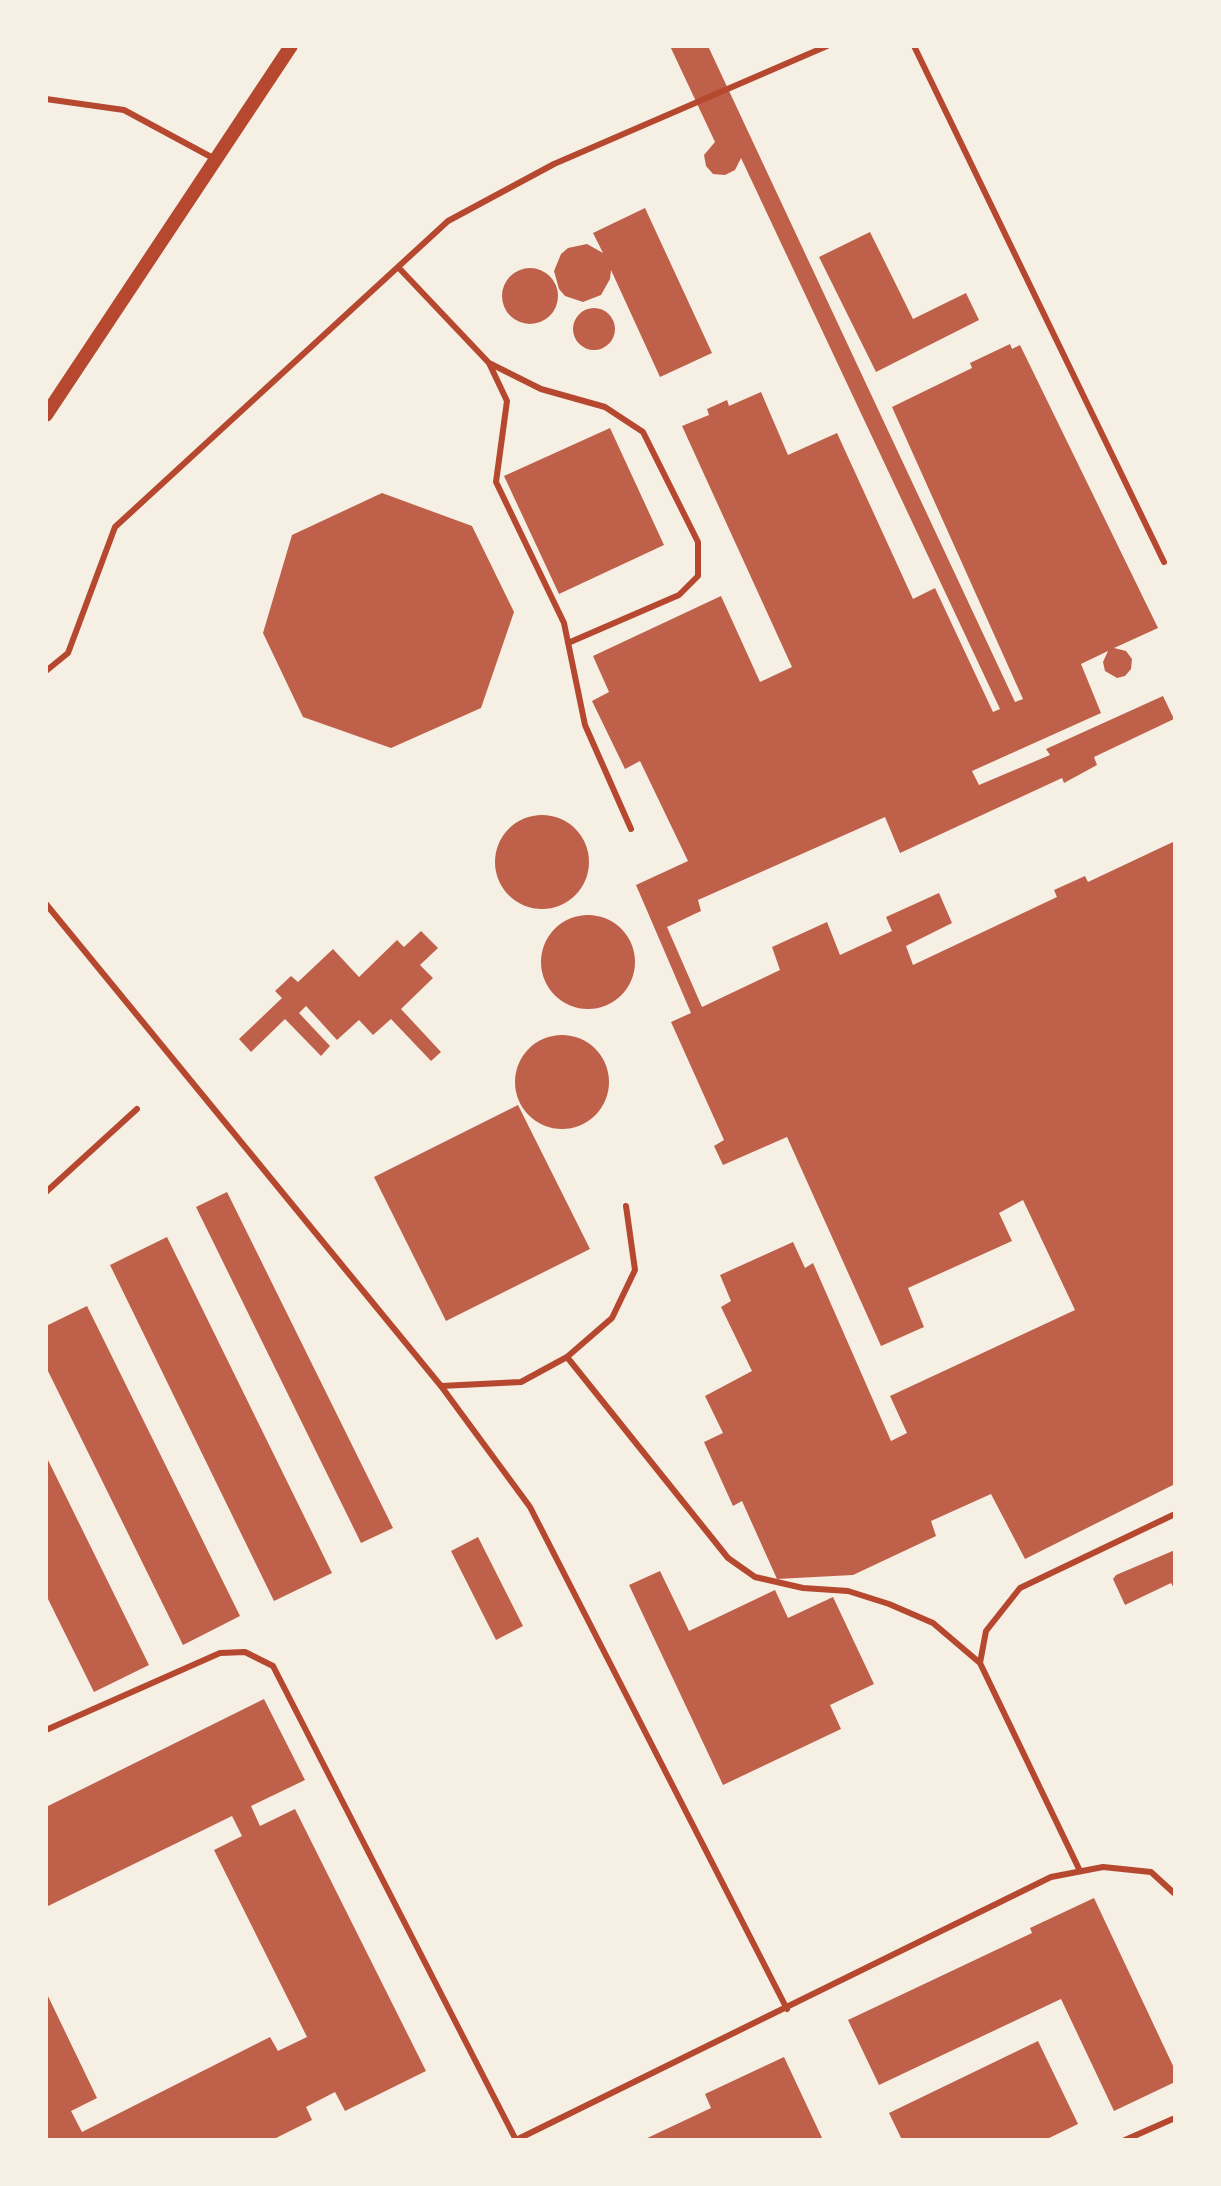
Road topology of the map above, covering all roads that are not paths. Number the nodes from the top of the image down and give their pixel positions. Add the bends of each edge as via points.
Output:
1 (291, 46) edge
2 (827, 46) edge
3 (914, 46) edge
4 (46, 99) edge
5 (217, 160) junction
6 (398, 267) junction
7 (489, 363) junction
8 (46, 415) edge
9 (1164, 562) dead end
10 (568, 643) junction
11 (46, 671) edge
12 (631, 829) dead end
13 (46, 904) edge
14 (137, 1109) dead end
15 (46, 1192) edge
16 (626, 1206) dead end
17 (567, 1357) junction
18 (441, 1386) junction
19 (1175, 1514) edge
20 (980, 1663) junction
21 (46, 1730) edge
22 (1080, 1871) junction
23 (1175, 1894) edge
24 (787, 2009) junction
25 (1175, 2118) edge
26 (516, 2140) edge
27 (1125, 2140) edge

1 - 5 street
2 - 6 lane via 554,164 448,221
3 - 9 lane
4 - 5 lane via 124,110
5 - 8 street
6 - 7 lane
6 - 11 lane via 115,527 68,653
7 - 10 lane via 507,401 496,482 564,623
7 - 10 lane via 541,389 605,407 643,432 698,542 698,576 679,595
10 - 12 lane via 585,725
13 - 18 lane
14 - 15 lane
16 - 17 lane via 635,1270 612,1318
17 - 18 lane via 521,1382
17 - 20 lane via 728,1558 755,1577 848,1591 889,1604 933,1623
18 - 24 lane via 530,1507
19 - 20 lane via 1020,1588 986,1631
20 - 22 lane
21 - 26 lane via 220,1653 245,1652 273,1666
22 - 23 lane via 1103,1867 1151,1872
22 - 24 lane via 1051,1877
24 - 26 lane
25 - 27 lane

